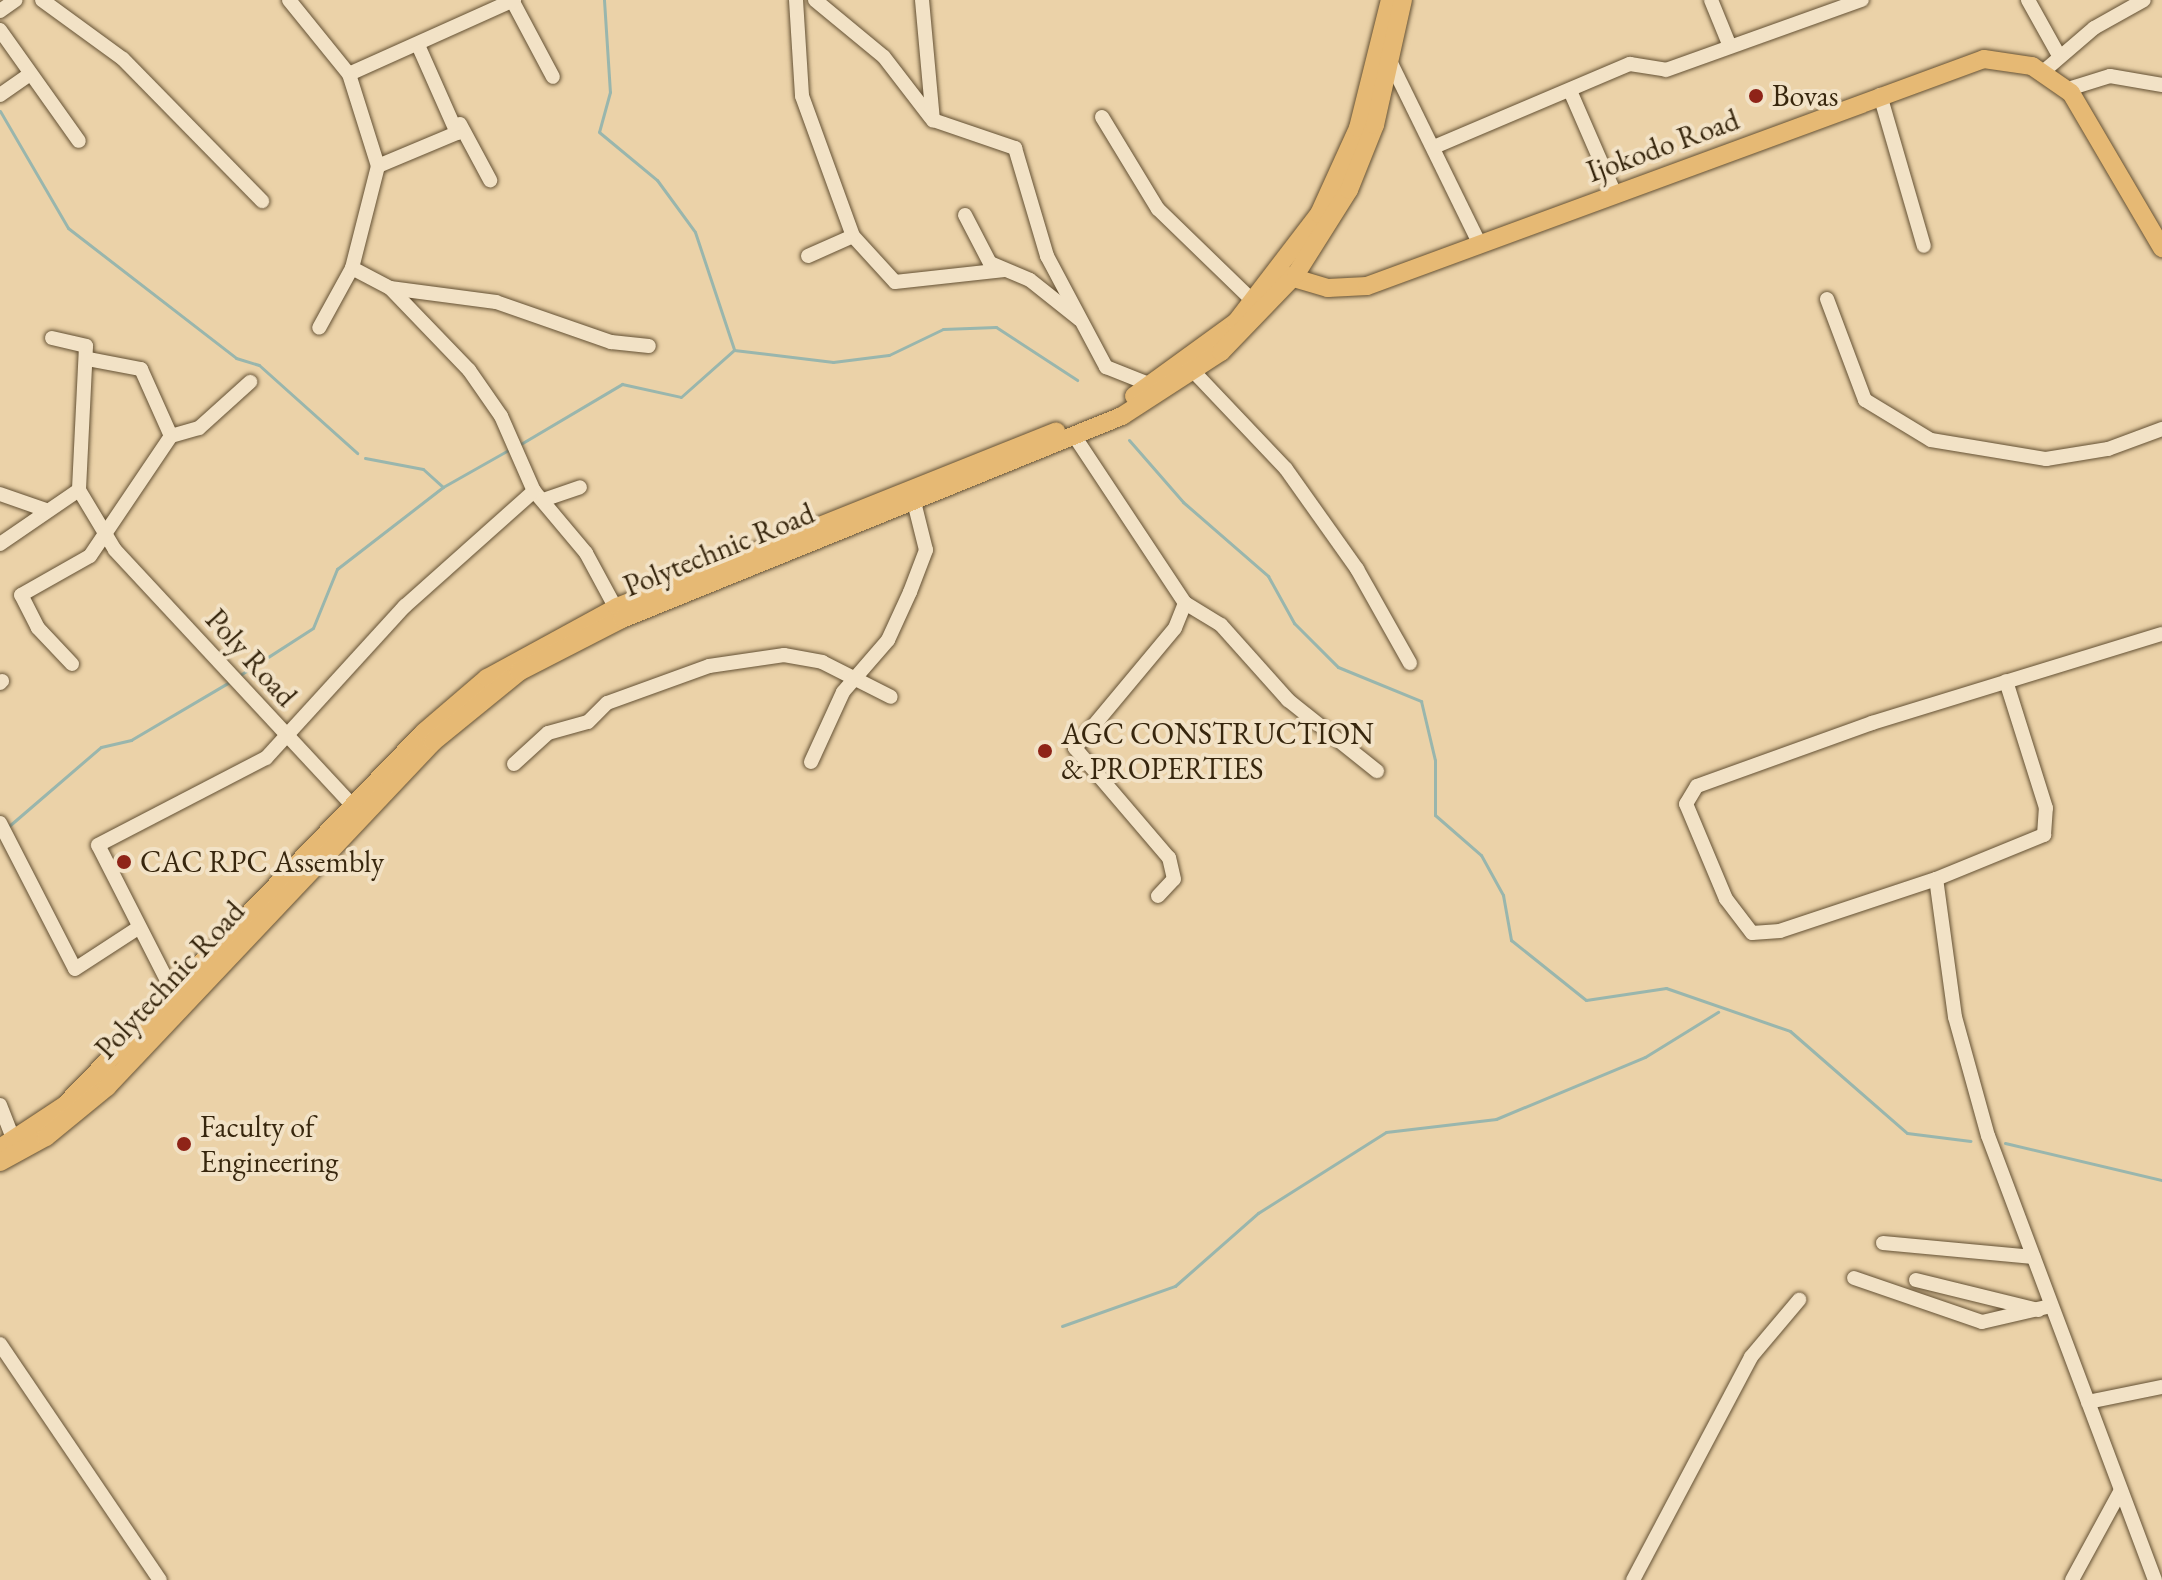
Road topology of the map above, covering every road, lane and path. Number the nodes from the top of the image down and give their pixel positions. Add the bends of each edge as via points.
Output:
1 (16, 0) edge
2 (42, 0) edge
3 (289, 0) edge
4 (513, 0) edge
5 (796, 0) edge
6 (815, 0) edge
7 (922, 0) edge
8 (1390, 0) edge
9 (1403, 0) edge
10 (1711, 0) edge
11 (1862, 0) edge
12 (2028, 0) edge
13 (2144, 0) edge
14 (0, 11) edge
15 (0, 30) edge
16 (1729, 44) junction
17 (418, 45) junction
18 (2058, 54) junction
19 (1390, 61) junction
20 (2044, 71) junction
21 (349, 74) junction
22 (29, 75) junction
23 (553, 77) dead end
24 (2162, 85) edge
25 (2065, 90) junction
26 (1571, 93) junction
27 (0, 95) edge
28 (1880, 95) junction
29 (1102, 117) dead end
30 (933, 120) junction
31 (460, 124) junction
32 (79, 141) dead end
33 (1434, 147) junction
34 (378, 166) junction
35 (490, 180) dead end
36 (1615, 194) junction
37 (262, 201) dead end
38 (965, 215) dead end
39 (853, 236) junction
40 (1480, 245) junction
41 (1924, 246) dead end
42 (2162, 248) edge
43 (808, 256) dead end
44 (352, 268) junction
45 (1290, 269) junction
46 (1004, 270) junction
47 (390, 288) junction
48 (1827, 299) dead end
49 (1254, 302) junction
50 (1083, 322) junction
51 (319, 328) dead end
52 (52, 338) dead end
53 (649, 346) dead end
54 (88, 359) junction
55 (1195, 373) junction
56 (250, 382) dead end
57 (1151, 385) junction
58 (2162, 429) edge
59 (171, 436) junction
60 (1075, 437) junction
61 (580, 487) dead end
62 (79, 490) junction
63 (0, 494) edge
64 (538, 496) junction
65 (914, 502) junction
66 (46, 510) junction
67 (103, 532) junction
68 (0, 544) edge
69 (1185, 603) junction
70 (620, 613) junction
71 (2162, 634) edge
72 (1410, 663) dead end
73 (72, 664) dead end
74 (855, 675) junction
75 (2006, 681) junction
76 (891, 697) dead end
77 (287, 738) junction
78 (811, 762) dead end
79 (514, 764) dead end
80 (1377, 771) dead end
81 (358, 812) junction
82 (0, 823) edge
83 (1936, 879) junction
84 (1158, 896) dead end
85 (138, 928) junction
86 (214, 962) junction
87 (174, 994) junction
88 (0, 1105) edge
89 (11, 1147) edge
90 (0, 1162) edge
91 (1883, 1243) dead end
92 (2033, 1257) junction
93 (1854, 1278) dead end
94 (1916, 1280) dead end
95 (1799, 1300) dead end
96 (2045, 1308) junction
97 (0, 1344) edge
98 (2162, 1387) edge
99 (2088, 1402) junction
100 (2121, 1490) junction
101 (160, 1580) edge
102 (1633, 1580) edge
103 (2072, 1580) edge
104 (2155, 1580) edge

1 - 14 street
2 - 37 street via 123,59
3 - 21 street
4 - 17 street
4 - 23 street
5 - 39 street via 802,96
6 - 30 street via 884,57
7 - 30 street
8 - 45 main road, Polytechnic Road via 1358,128
9 - 19 main road, Polytechnic Road
10 - 16 street
11 - 16 street
12 - 18 street
13 - 18 street
15 - 22 street
16 - 26 street via 1666,70 1630,64
17 - 21 street
17 - 31 street
18 - 20 street
19 - 33 street
19 - 45 main road, Polytechnic Road via 1349,190
20 - 25 main road
20 - 28 main road, Ijokodo Road via 1984,59
21 - 34 street
22 - 27 street
22 - 32 street
24 - 25 street via 2110,76
25 - 42 main road via 2105,142
26 - 33 street
26 - 36 street
28 - 36 main road, Ijokodo Road
28 - 41 street
29 - 49 street via 1158,209
30 - 50 street via 1015,148 1047,256
31 - 34 street via 442,144
31 - 35 street
33 - 40 street
34 - 44 street
36 - 40 main road, Ijokodo Road
38 - 46 street via 983,255
39 - 43 street
39 - 46 street via 895,282
40 - 45 main road, Ijokodo Road via 1367,286 1325,286
44 - 47 street
44 - 51 street
45 - 49 main road, Polytechnic Road
45 - 55 main road, Polytechnic Road
46 - 50 street via 1030,280
47 - 53 street via 496,302 611,342
47 - 64 street via 469,370
48 - 58 street via 1865,400 1931,440 2046,459 2108,449
49 - 57 main road, Polytechnic Road
50 - 57 street via 1106,367
52 - 54 street via 80,341
54 - 59 street via 141,369
54 - 62 street via 76,446
55 - 60 main road, Polytechnic Road
55 - 72 street via 1286,469 1357,569
56 - 59 street via 199,428
57 - 70 main road, Polytechnic Road via 1113,409
59 - 67 street
60 - 65 main road, Polytechnic Road
60 - 69 street
61 - 64 street
62 - 66 street
62 - 67 street, Poly Road
63 - 66 street
64 - 70 street via 586,553
64 - 77 street via 405,606
65 - 70 main road, Polytechnic Road
65 - 74 street via 926,550 888,640
66 - 68 street
67 - 73 street via 90,556 21,595 38,628
67 - 77 street, Poly Road
69 - 80 street via 1221,625 1288,700
69 - 84 street via 1175,628 1075,748 1169,858 1174,879
70 - 81 main road, Polytechnic Road via 487,678
71 - 75 street
74 - 76 street
74 - 78 street
74 - 79 street via 784,655 709,666 607,703 588,722 548,733
75 - 83 street via 2046,829 2037,840
75 - 83 street via 1689,794 1687,814 1726,899 1752,933 1780,931
77 - 81 street, Poly Road
77 - 85 street via 249,769 96,848
81 - 86 main road, Polytechnic Road
82 - 85 street via 75,969
83 - 92 street via 1955,1017
85 - 87 street
86 - 87 main road, Polytechnic Road
86 - 89 main road, Polytechnic Road via 91,1102
87 - 89 main road, Polytechnic Road via 65,1105
88 - 89 street
89 - 90 main road, Polytechnic Road
91 - 92 street
92 - 96 street
93 - 96 street via 1982,1322
94 - 96 street
95 - 102 street via 1751,1357
96 - 99 street
97 - 101 street
98 - 99 street
99 - 100 street
100 - 103 street
100 - 104 street

